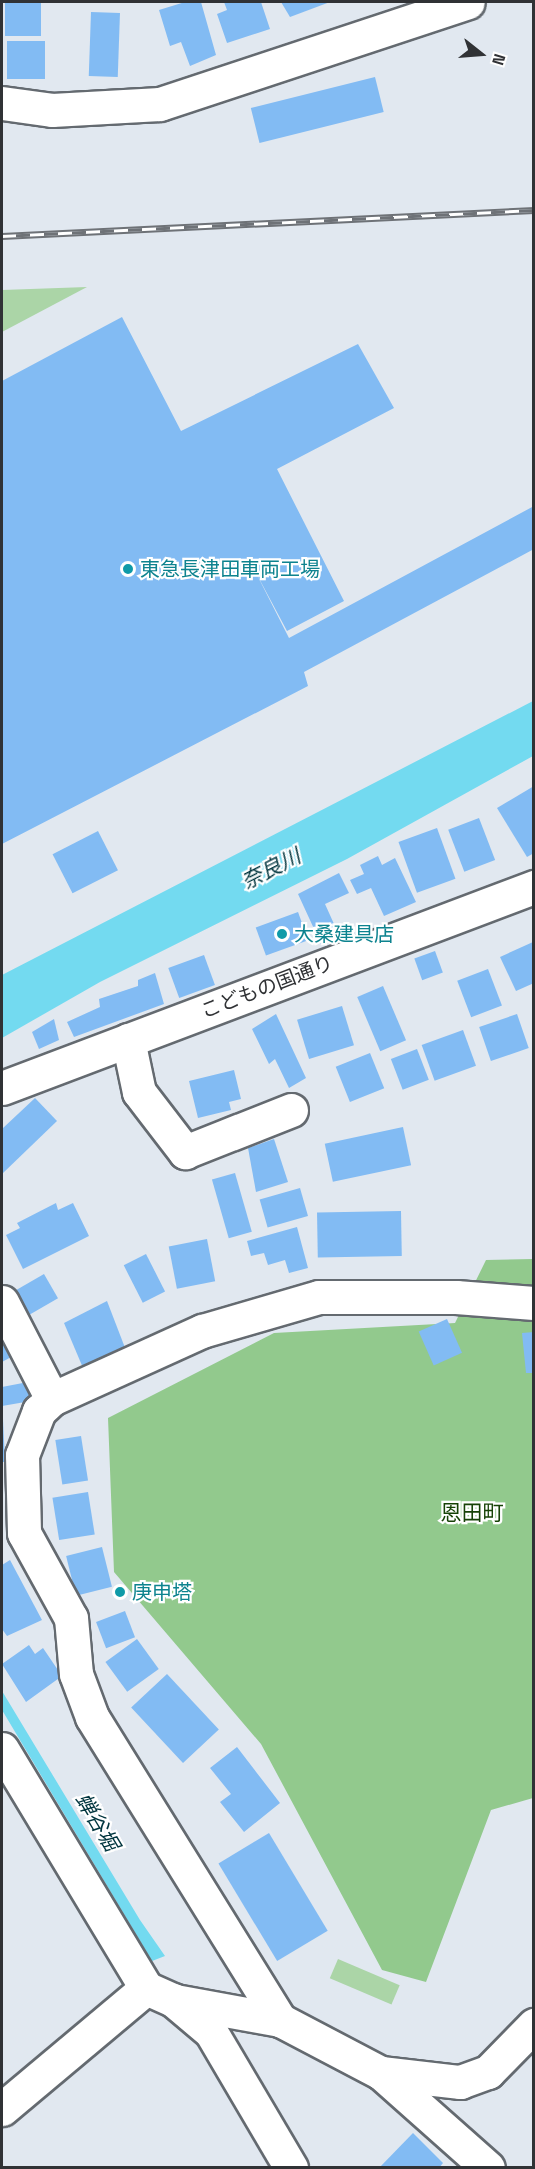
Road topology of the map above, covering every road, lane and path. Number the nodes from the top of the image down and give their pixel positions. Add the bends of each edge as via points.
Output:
1 (468, 2) edge
2 (2, 104) edge
3 (534, 887) edge
4 (128, 1040) junction
5 (2, 1088) edge
6 (291, 1110) dead end
7 (2, 1302) edge
8 (534, 1303) edge
9 (52, 1400) junction
10 (13, 1535) edge
11 (2, 1749) edge
12 (160, 1994) junction
13 (279, 2020) junction
14 (534, 2025) edge
15 (381, 2073) junction
16 (2, 2109) edge
17 (291, 2168) edge
18 (488, 2168) edge

1 - 2 street via 160,104 52,110
3 - 4 street, こどもの国通り
4 - 5 street, こどもの国通り
4 - 6 street via 139,1092 185,1152
7 - 9 street
8 - 9 street via 456,1297 319,1297 202,1331
9 - 10 street via 39,1411 22,1455
10 - 13 street via 71,1618 76,1674 92,1717
11 - 12 street
12 - 13 street
12 - 16 street
12 - 17 street via 211,2032
13 - 15 street
14 - 15 street via 488,2072 460,2082
15 - 18 street

